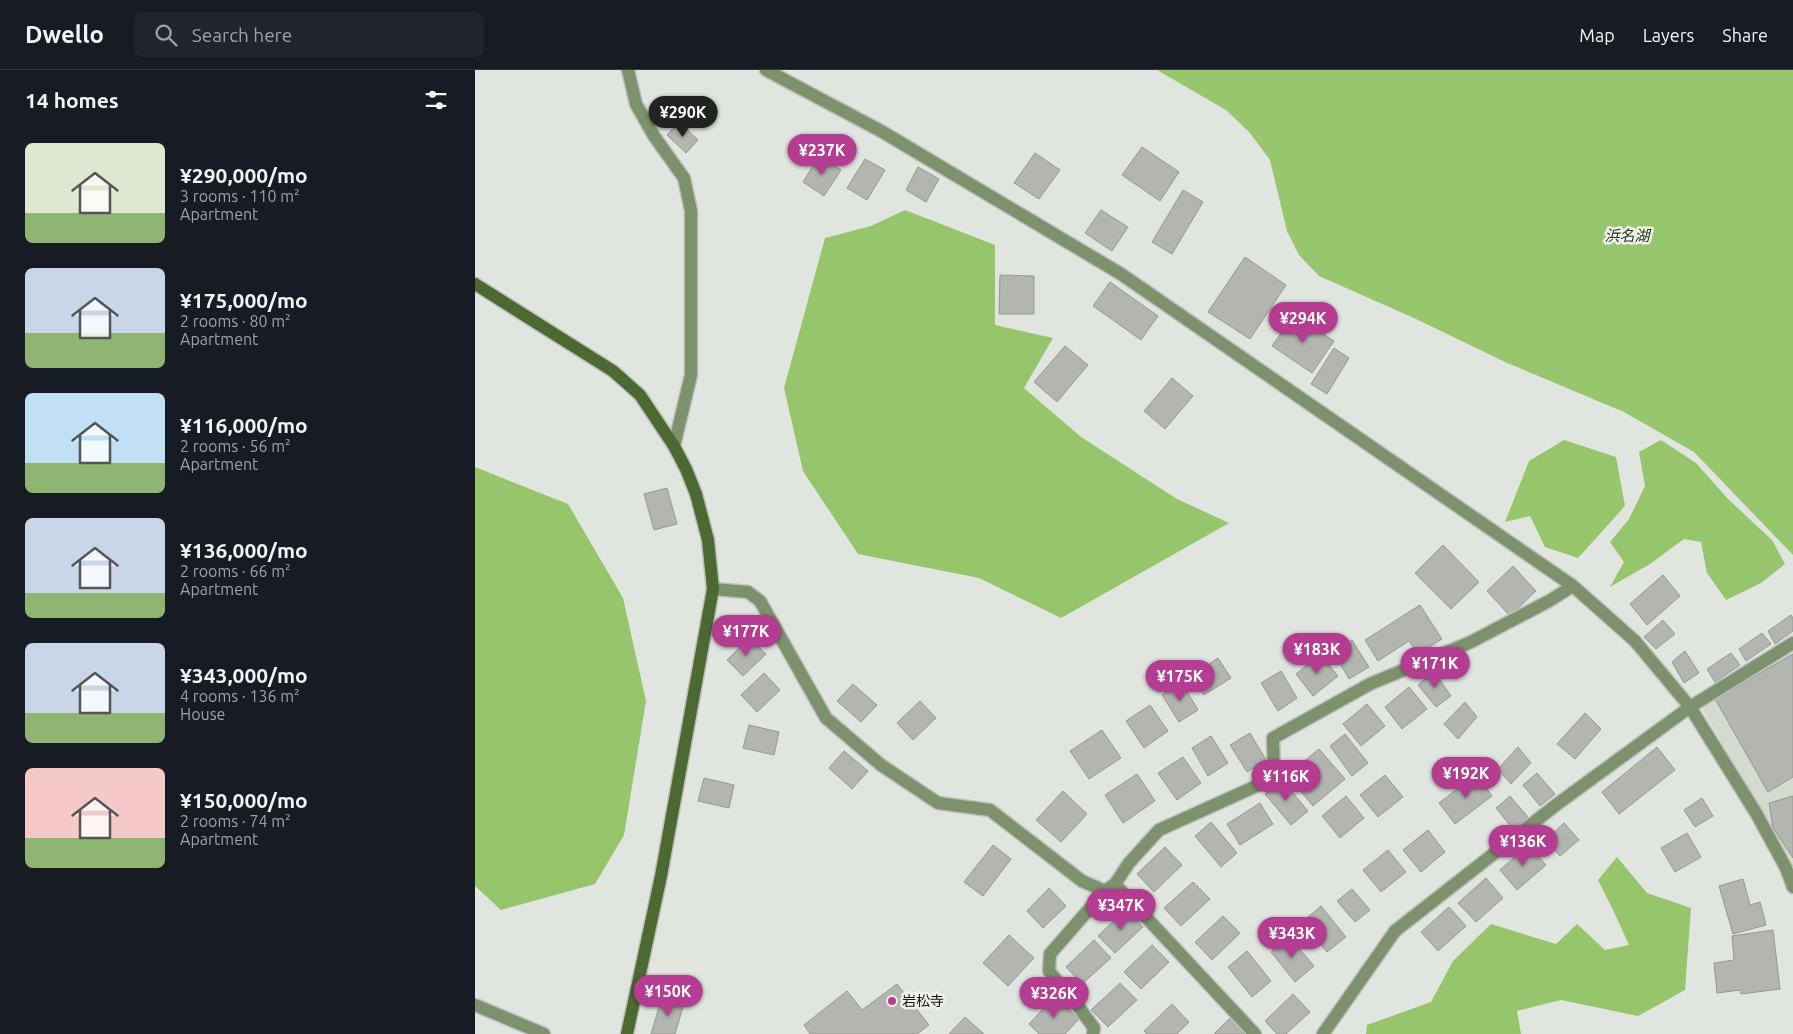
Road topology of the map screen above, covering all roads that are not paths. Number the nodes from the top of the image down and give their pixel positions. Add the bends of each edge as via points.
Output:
1 (628, 70) edge
2 (766, 70) edge
3 (475, 284) edge
4 (674, 446) junction
5 (1573, 586) junction
6 (713, 589) junction
7 (1793, 643) edge
8 (1690, 707) junction
9 (1793, 887) edge
10 (1110, 888) junction
11 (475, 1005) edge
12 (544, 1034) edge
13 (627, 1034) edge
14 (1093, 1034) edge
15 (1255, 1034) edge
16 (1323, 1034) edge

1 - 4 street via 636,104 684,178 691,211 691,375
2 - 5 street via 881,131 1121,274
3 - 4 street via 613,371 640,395
4 - 6 street via 696,494 708,540
5 - 8 street via 1635,641
5 - 10 street via 1471,642 1370,684 1273,738 1274,778 1159,830
6 - 10 street via 748,592 761,601 825,718 881,765 938,803 989,810 1082,881
6 - 13 street via 661,876
7 - 8 street
8 - 9 street via 1756,813
8 - 16 street via 1556,805 1395,932
10 - 14 street via 1050,954 1049,971 1094,1028
10 - 15 street
11 - 12 street

